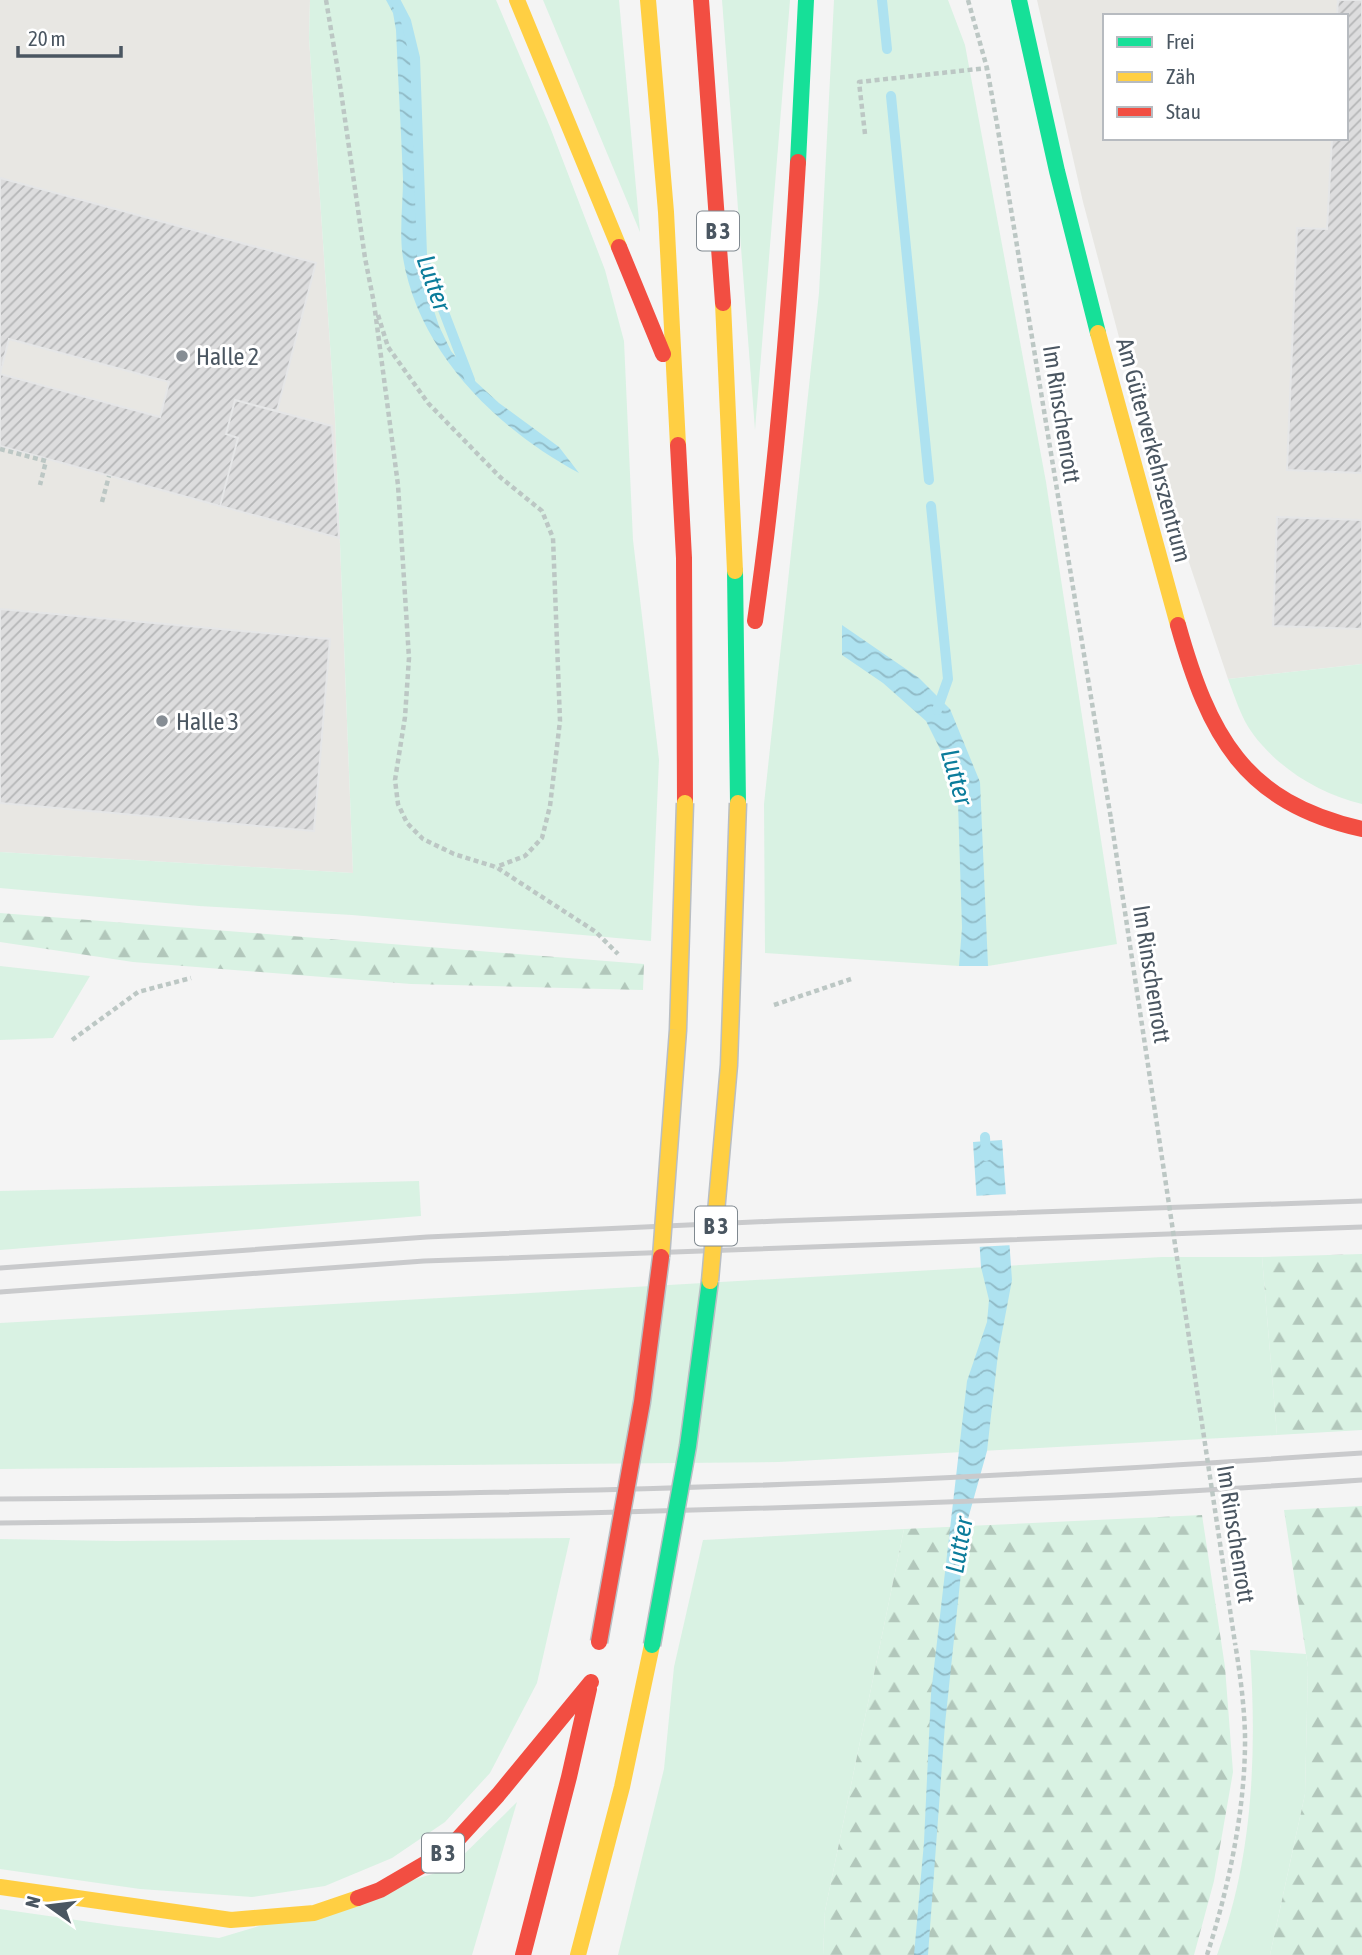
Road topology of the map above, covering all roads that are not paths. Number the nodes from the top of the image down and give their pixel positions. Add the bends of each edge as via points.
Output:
1 (517, 0) edge
2 (648, 0) edge
3 (701, 0) edge
4 (806, 0) edge
5 (1019, 0) edge
6 (666, 212) junction
7 (687, 291) dead end
8 (675, 382) junction
9 (711, 383) dead end
10 (733, 463) junction
11 (739, 695) junction
12 (1362, 830) edge
13 (595, 1662) junction
14 (0, 1887) edge
15 (523, 1955) edge
16 (578, 1955) edge

1 - 8 main road
2 - 6 main road, B 3
3 - 10 main road, B 3
4 - 11 main road via 779,429 755,620
5 - 12 main road, Am Güterverkehrszentrum via 1090,300 1206,706 1227,747 1262,785 1307,813
6 - 7 main road, B 3
6 - 8 main road, B 3
8 - 13 main road, B 3, bridge via 684,571 685,803 677,1070 653,1325
9 - 10 main road, B 3
10 - 11 main road, B 3
11 - 16 main road, B 3, bridge via 732,1033 716,1230 692,1418 653,1645
13 - 14 main road, B 3 via 498,1795 447,1851 380,1890 314,1913 231,1920
13 - 15 main road, B 3

